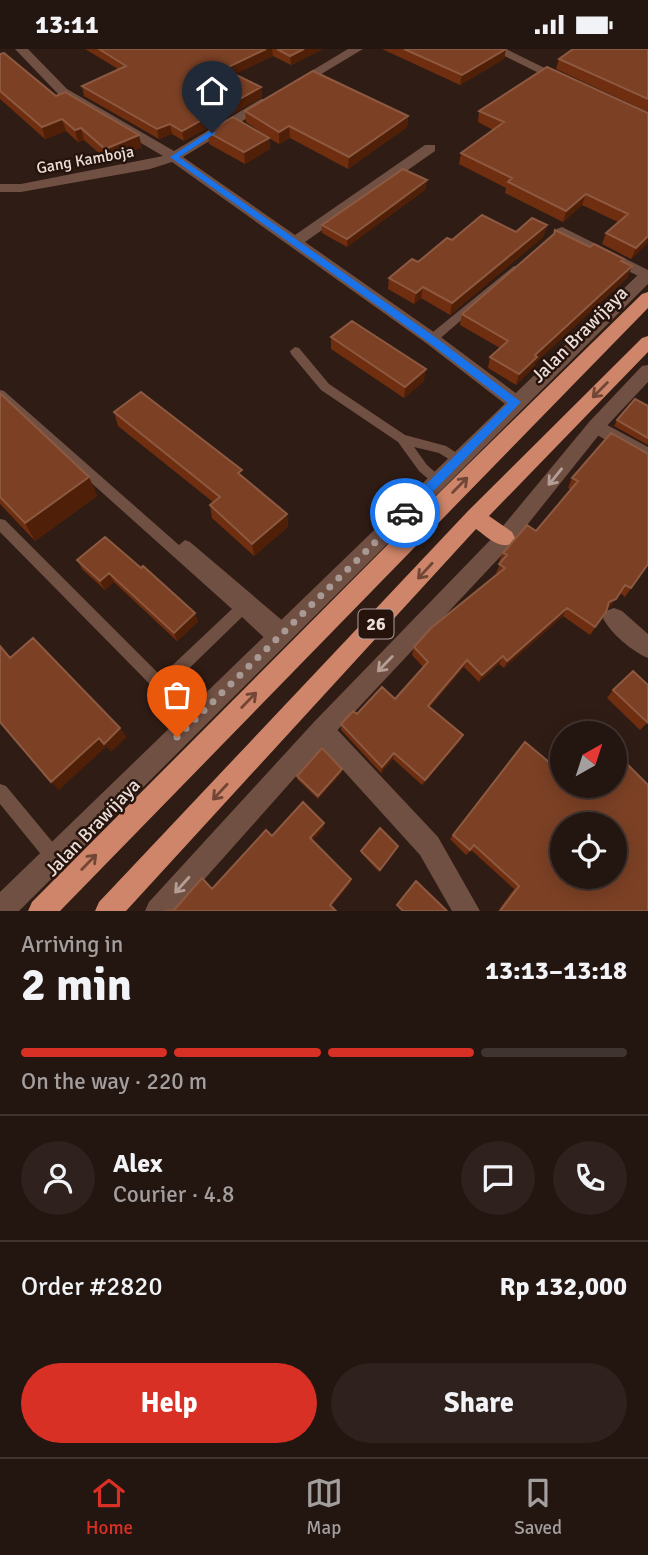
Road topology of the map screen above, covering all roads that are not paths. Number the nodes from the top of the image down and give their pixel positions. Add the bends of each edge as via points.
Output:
1 (20, 49) edge
2 (357, 49) edge
3 (499, 49) edge
4 (572, 85) edge
5 (430, 148) dead end
6 (174, 157) junction
7 (0, 188) edge
8 (562, 232) edge
9 (295, 242) junction
10 (525, 259) edge
11 (647, 275) edge
12 (648, 298) edge
13 (604, 330) junction
14 (432, 339) junction
15 (648, 342) edge
16 (295, 351) dead end
17 (648, 371) edge
18 (0, 394) edge
19 (515, 402) junction
20 (596, 426) junction
21 (402, 439) junction
22 (648, 456) edge
23 (459, 460) junction
24 (438, 480) junction
25 (475, 517) junction
26 (0, 524) edge
27 (505, 538) junction
28 (185, 546) dead end
29 (240, 610) junction
30 (614, 618) dead end
31 (280, 635) junction
32 (648, 647) edge
33 (162, 685) junction
34 (195, 720) junction
35 (322, 730) junction
36 (0, 792) edge
37 (54, 857) junction
38 (0, 911) edge
39 (41, 911) edge
40 (108, 911) edge
41 (158, 911) edge
42 (467, 911) edge

1 - 6 street via 64,92
2 - 6 street, Gang Kamboja via 237,124
3 - 4 street
5 - 9 street
6 - 7 street, Gang Kamboja via 130,169
6 - 9 street
8 - 11 street
9 - 14 street
10 - 14 lane
11 - 13 street
12 - 13 highway, Jalan Brawijaya / 26
13 - 19 street
39 -> 13 highway, Jalan Brawijaya / 26 via 449,496
14 - 19 street
15 -> 25 highway, 26
16 - 21 lane via 325,387
17 - 20 street
18 - 29 lane
19 - 23 street
20 - 22 street
20 -> 27 street
21 - 23 lane via 442,449
21 - 24 lane
23 - 24 street
24 - 31 street
25 - 27 highway
25 -> 40 highway, 26
26 - 33 lane
27 -> 35 street
28 - 31 lane
29 - 31 lane
29 - 33 lane
30 - 32 street
31 - 34 street
33 - 34 lane
34 - 37 street
35 -> 41 street
35 - 42 street via 429,846
36 - 37 lane
37 - 38 street

